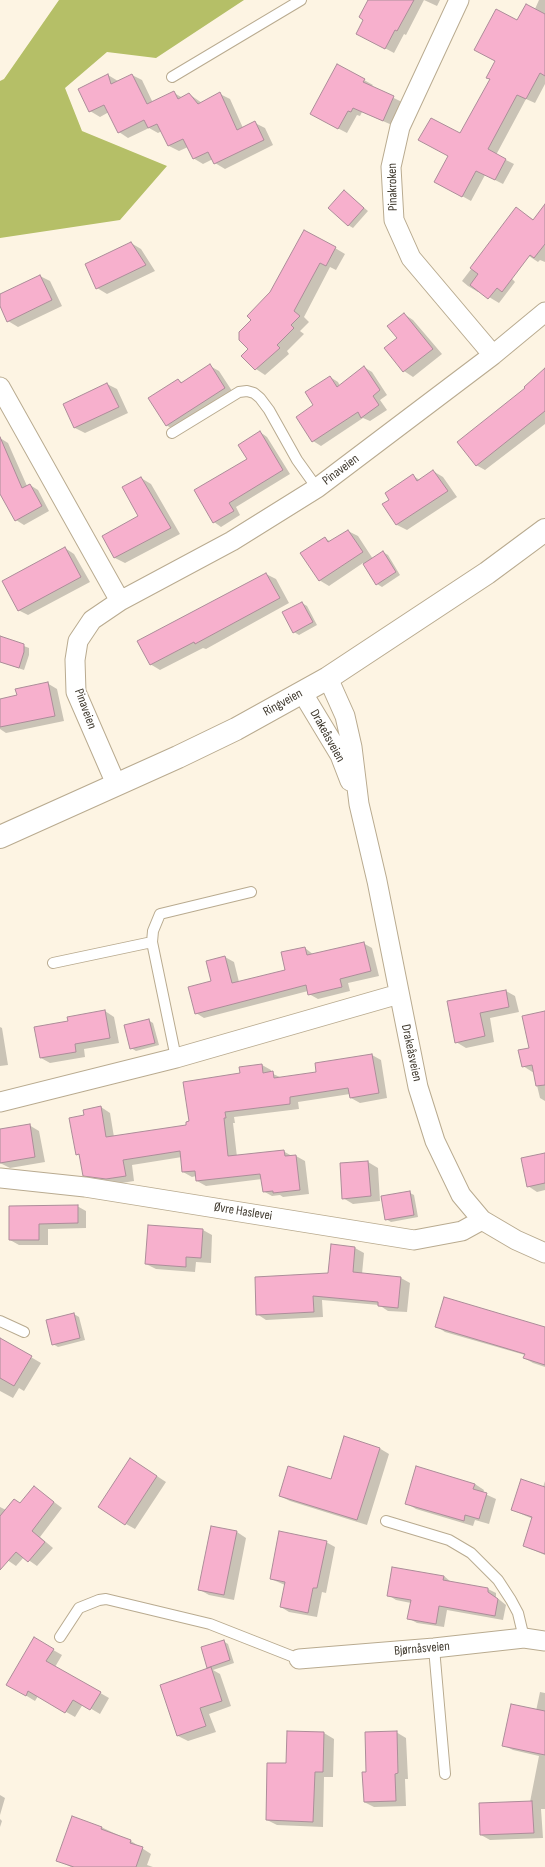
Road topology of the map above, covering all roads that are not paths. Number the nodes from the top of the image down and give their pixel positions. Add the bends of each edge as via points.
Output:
1 (301, 0) edge
2 (460, 0) edge
3 (172, 77) dead end
4 (545, 312) edge
5 (494, 354) junction
6 (0, 387) edge
7 (172, 433) dead end
8 (317, 488) junction
9 (545, 530) edge
10 (120, 601) junction
11 (328, 678) junction
12 (302, 692) junction
13 (116, 784) junction
14 (359, 804) junction
15 (0, 837) edge
16 (251, 892) dead end
17 (152, 942) junction
18 (53, 964) dead end
19 (399, 994) junction
20 (176, 1058) junction
21 (0, 1102) edge
22 (0, 1178) edge
23 (482, 1220) junction
24 (545, 1252) edge
25 (0, 1321) edge
26 (24, 1332) dead end
27 (386, 1521) dead end
28 (60, 1637) dead end
29 (524, 1638) junction
30 (545, 1641) edge
31 (434, 1648) junction
32 (299, 1659) joint
33 (445, 1774) dead end

1 - 3 lane
2 - 5 street, Pinakroken via 400,127 390,167 394,220 410,258
4 - 5 street, Pinaveien
5 - 8 street, Pinaveien
6 - 10 street
7 - 8 lane via 239,392 254,393 269,410 297,460
8 - 10 street, Pinaveien via 232,541
9 - 11 main road, Ringveien via 487,573
10 - 13 street, Pinaveien via 92,620 78,641 75,660 76,692
11 - 12 main road, Ringveien
11 - 14 street, Drakeåsveien via 344,716 352,747
12 - 13 main road, Ringveien via 230,732
12 - 14 street, Drakeåsveien via 340,755
13 - 15 main road, Ringveien
14 - 19 street, Drakeåsveien
16 - 17 lane via 160,914 153,931
17 - 18 lane
17 - 20 lane
19 - 20 street
19 - 23 street, Drakeåsveien via 418,1087 434,1142 461,1195
20 - 21 street
22 - 23 street, Øvre Haslevei via 85,1187 414,1240 462,1231
23 - 24 street, Drakeåsveien via 516,1240
25 - 26 lane
27 - 29 lane via 449,1540 471,1553 498,1580 511,1600 518,1613
28 - 32 lane via 78,1608 106,1600 210,1624
29 - 30 street, Bjørnåsveien
29 - 31 street, Bjørnåsveien
31 - 32 street, Bjørnåsveien
31 - 33 lane

